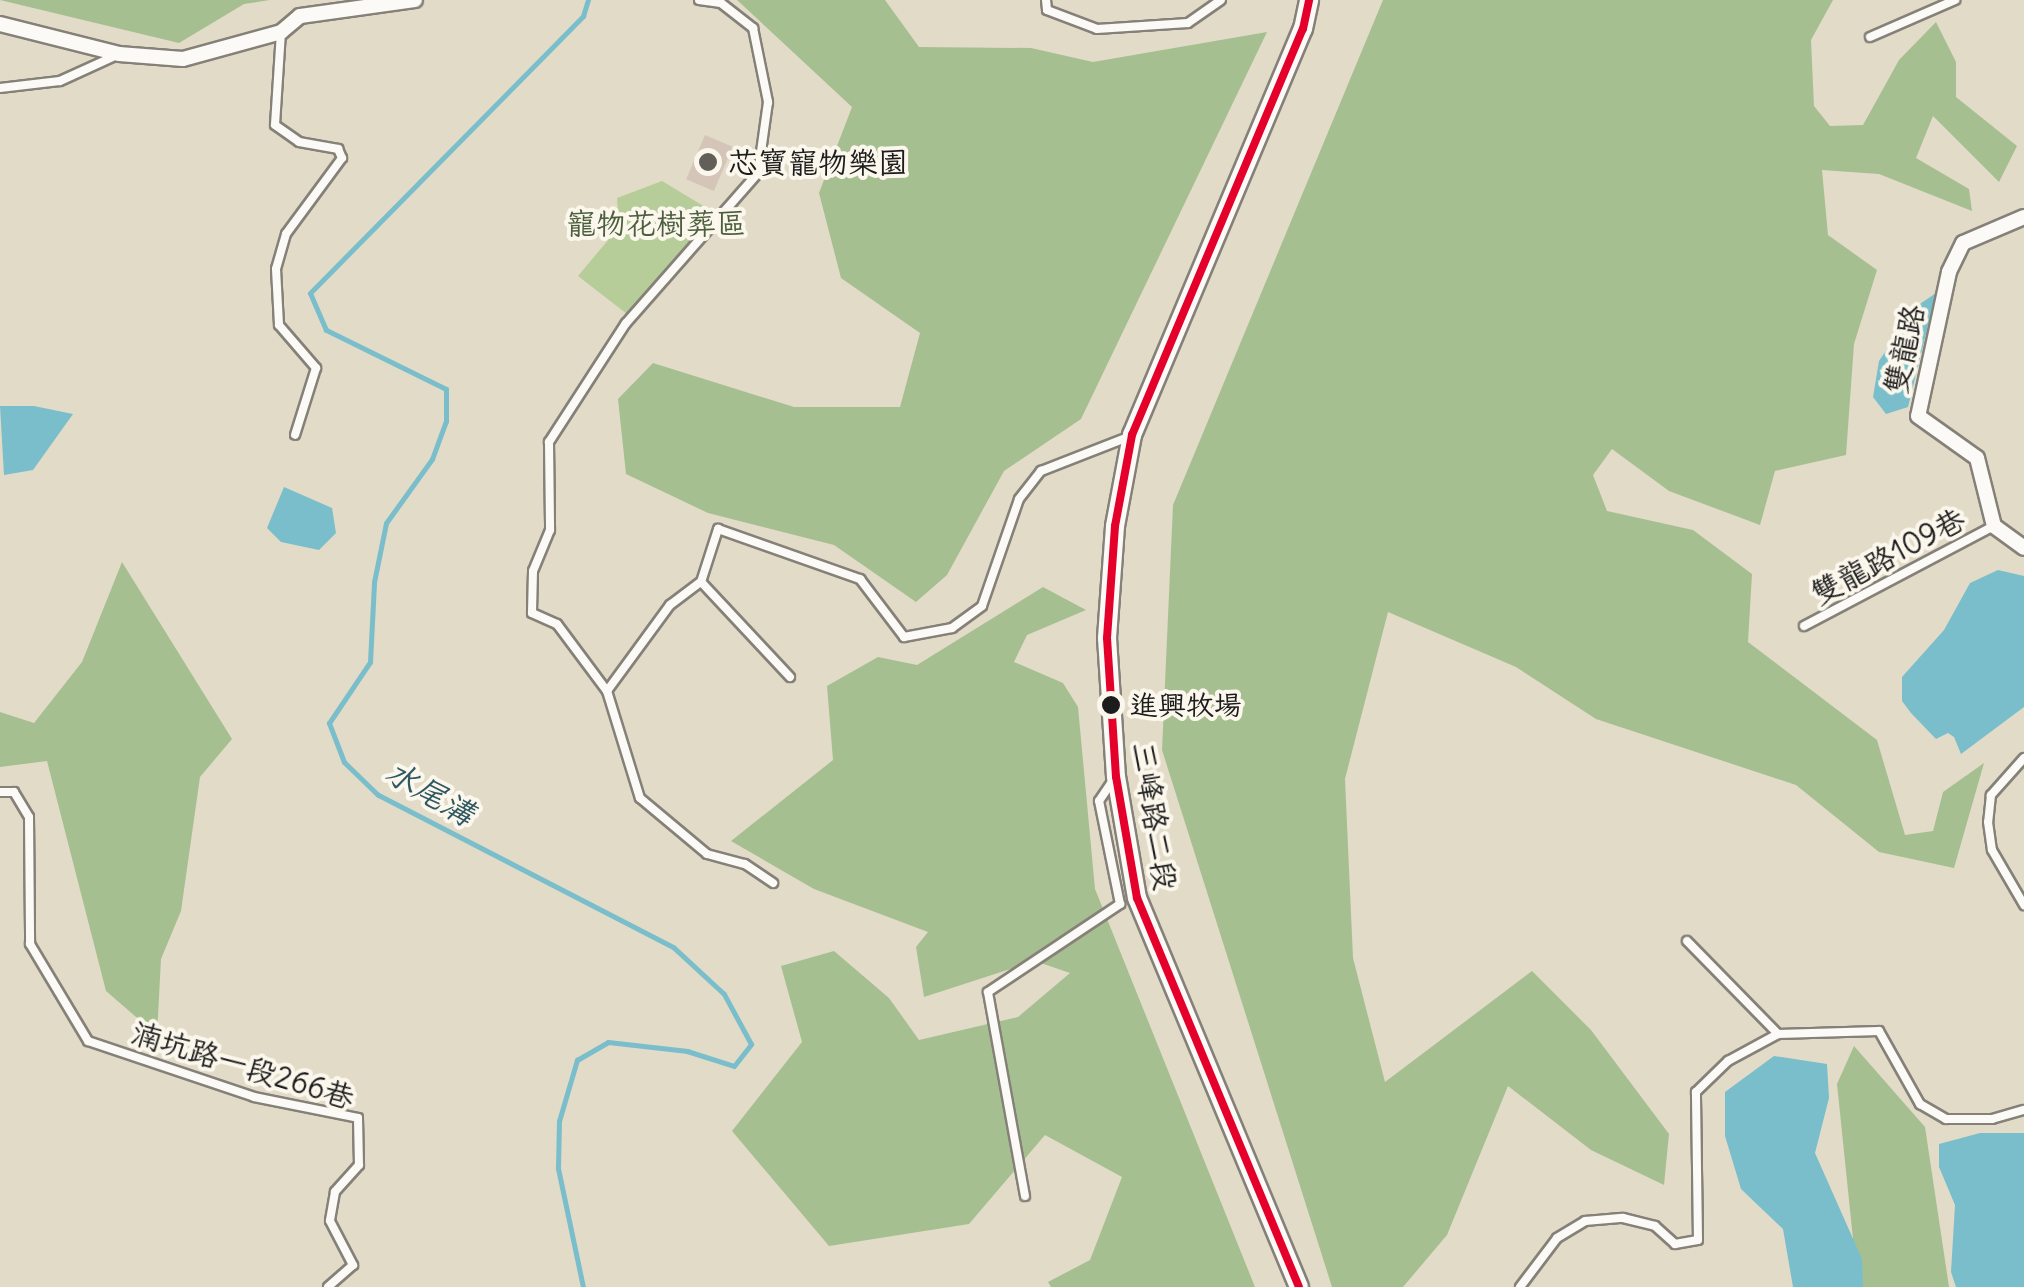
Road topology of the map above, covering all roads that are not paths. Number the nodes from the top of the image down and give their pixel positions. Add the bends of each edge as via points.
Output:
1 (415, 0) edge
2 (699, 0) edge
3 (1046, 0) edge
4 (1221, 0) edge
5 (1309, 0) edge
6 (1955, 0) edge
7 (0, 24) edge
8 (281, 32) junction
9 (1870, 38) dead end
10 (119, 54) junction
11 (0, 88) edge
12 (2024, 217) edge
13 (295, 435) dead end
14 (1132, 435) junction
15 (1994, 526) junction
16 (2024, 548) edge
17 (700, 582) junction
18 (1804, 626) dead end
19 (790, 677) dead end
20 (607, 691) junction
21 (2024, 758) edge
22 (1116, 776) junction
23 (0, 792) edge
24 (773, 883) dead end
25 (2024, 904) edge
26 (1688, 941) dead end
27 (1778, 1034) junction
28 (2024, 1110) edge
29 (1024, 1196) dead end
30 (328, 1287) edge
31 (1299, 1287) edge
32 (1520, 1287) edge

1 - 8 street via 300,16
2 - 20 lane via 721,3 753,28 768,102 758,173 626,323 549,442 550,530 533,572 532,613 557,624
3 - 4 lane via 1047,10 1097,29 1188,22
5 - 14 street, 三峰路二段
6 - 9 lane
7 - 10 street
8 - 10 street via 183,59
8 - 13 lane via 275,125 299,142 338,149 342,158 286,234 276,268 279,325 316,368
10 - 11 lane via 60,81
12 - 15 street, 雙龍路 via 1963,243 1949,272 1918,416 1977,458
14 - 17 lane via 1041,471 1019,500 982,606 952,628 904,637 860,578 718,529
14 - 22 street, 三峰路二段 via 1115,526 1107,638
15 - 16 street
15 - 18 lane, 雙龍路109巷
17 - 19 lane
17 - 20 lane via 670,605
20 - 24 lane via 640,798 706,854 745,864
21 - 25 lane via 1992,796 1988,822 1992,850
22 - 29 lane via 1098,801 1120,904 988,992
22 - 31 street, 三峰路二段 via 1137,898
23 - 30 lane, 湳坑路一段266巷 via 14,792 29,817 30,944 88,1041 254,1097 358,1118 359,1164 335,1192 330,1222 353,1265
26 - 27 lane
27 - 28 lane via 1879,1031 1920,1104 1946,1118
27 - 32 lane via 1728,1061 1696,1092 1698,1240 1676,1244 1655,1226 1624,1218 1586,1221 1557,1238

